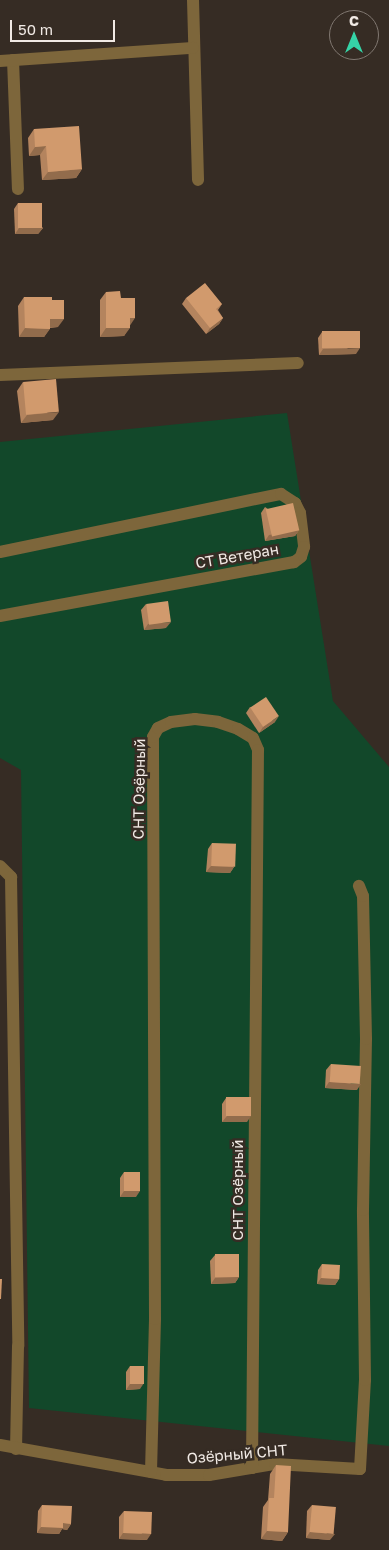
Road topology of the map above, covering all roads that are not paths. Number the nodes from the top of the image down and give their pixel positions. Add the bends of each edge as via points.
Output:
1 (193, 0) edge
2 (193, 48) junction
3 (6, 60) edge
4 (198, 180) dead end
5 (18, 189) dead end
6 (298, 363) dead end
7 (0, 374) edge
8 (0, 552) edge
9 (0, 616) edge
10 (0, 866) edge
11 (359, 886) dead end
12 (0, 1445) edge
13 (16, 1449) junction
14 (252, 1468) junction
15 (151, 1472) junction

1 - 2 street
2 - 3 street
2 - 4 street
3 - 5 street
6 - 7 street
8 - 9 street, СТ Ветеран via 281,494 295,503 300,513 304,547 301,557 294,562
10 - 13 street via 11,877 18,1346
11 - 14 street, Озёрный СНТ via 363,896 366,1039 365,1380 360,1469 275,1464
12 - 13 street, Озёрный СНТ
13 - 15 street, Озёрный СНТ
14 - 15 street, Озёрный СНТ via 209,1475
14 - 15 street, СНТ Озёрный via 258,750 253,738 238,729 195,719 171,722 158,728 152,737 155,1319

